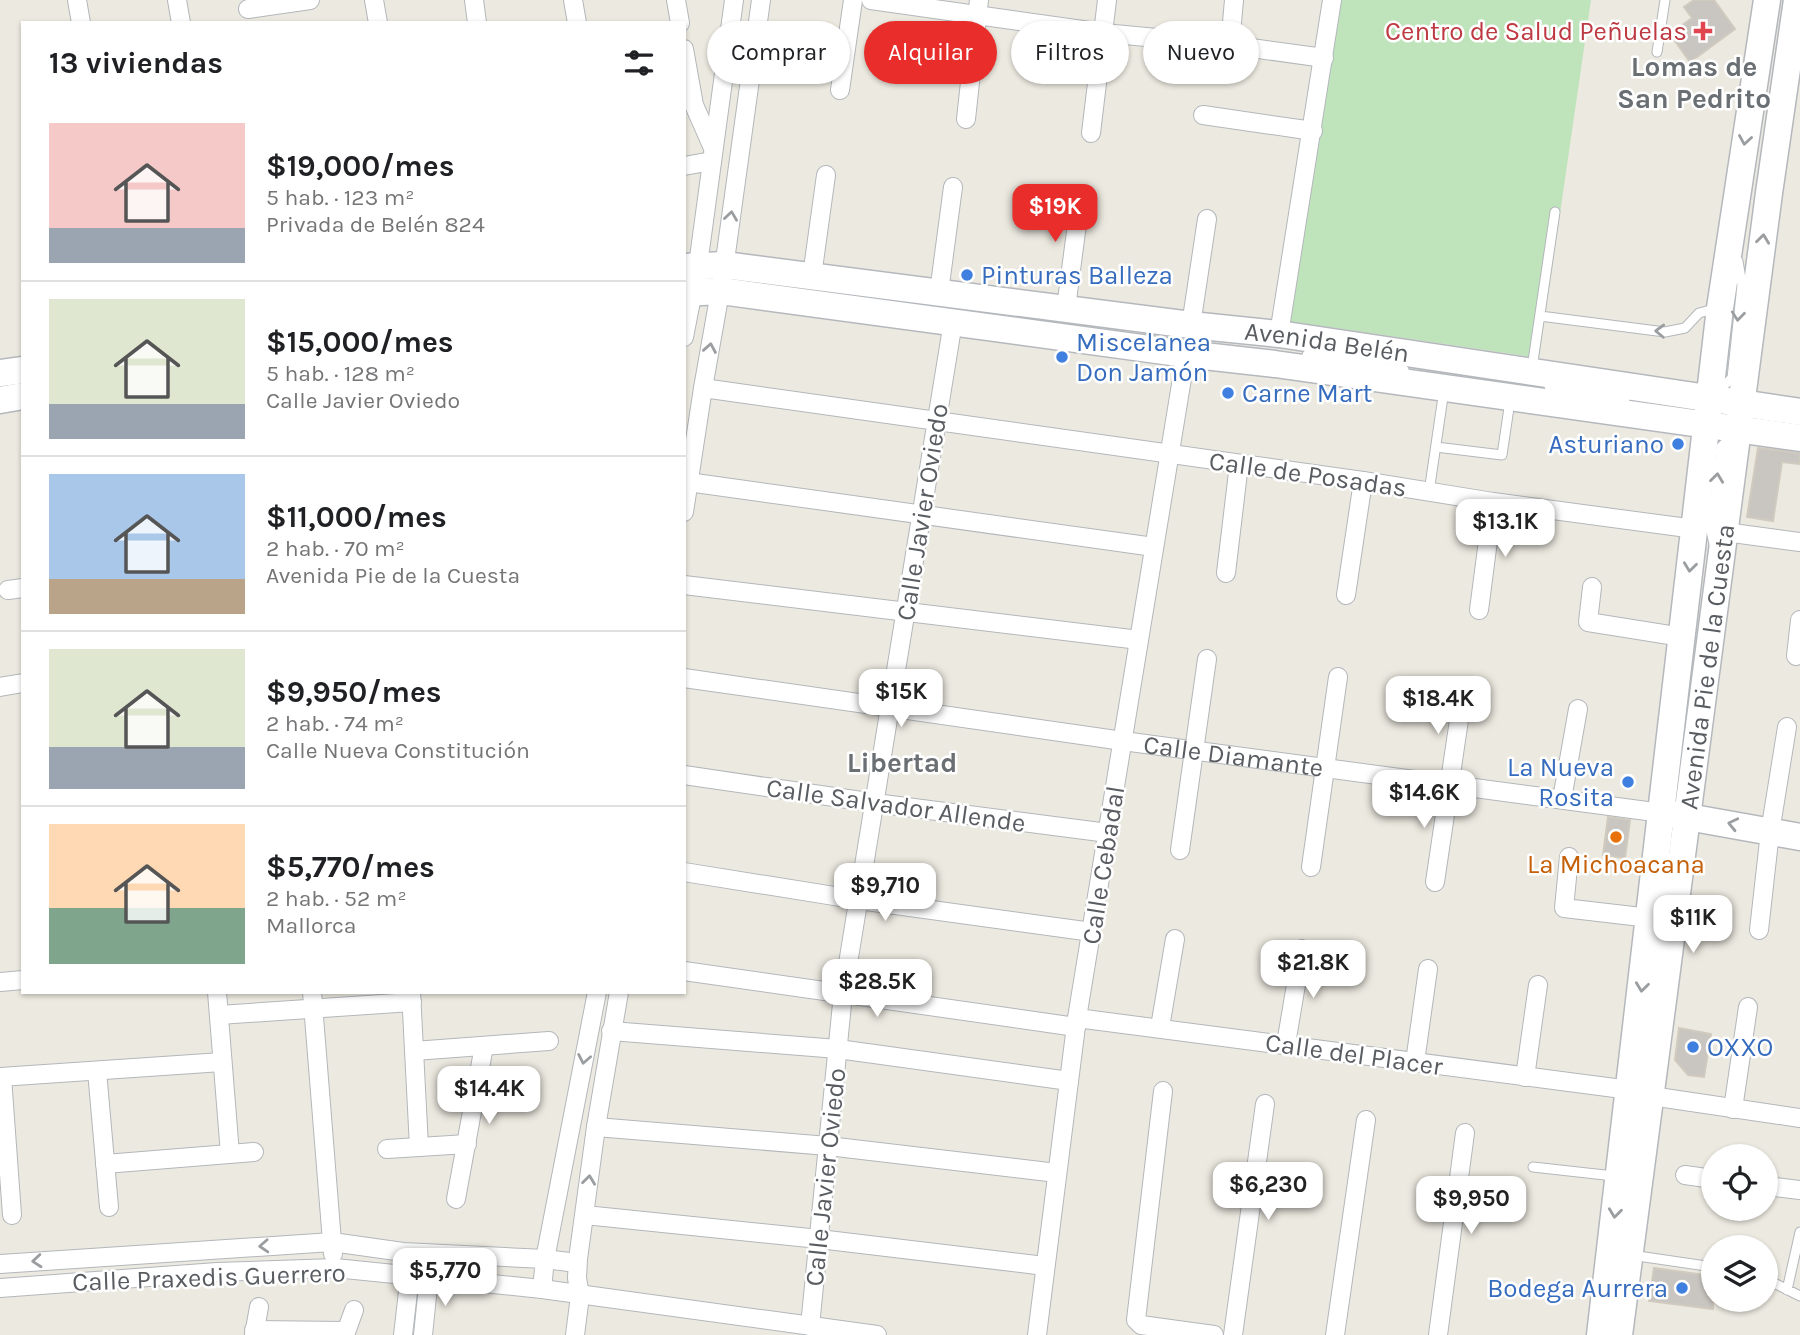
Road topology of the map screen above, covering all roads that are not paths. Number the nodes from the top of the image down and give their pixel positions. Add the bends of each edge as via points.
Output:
1 (77, 0) edge
2 (177, 0) edge
3 (310, 0) edge
4 (374, 0) edge
5 (474, 0) edge
6 (573, 0) edge
7 (676, 0) edge
8 (734, 0) edge
9 (761, 0) edge
10 (853, 0) edge
11 (871, 0) edge
12 (1107, 0) edge
13 (1234, 0) edge
14 (1332, 0) edge
15 (1665, 0) edge
16 (1767, 0) edge
17 (1797, 0) edge
18 (979, 7) edge
19 (248, 9) dead end
20 (276, 15) edge
21 (80, 21) edge
22 (181, 21) edge
23 (378, 21) edge
24 (477, 21) edge
25 (577, 21) edge
26 (680, 21) edge
27 (1046, 21) edge
28 (1105, 21) edge
29 (1232, 21) edge
30 (1259, 49) edge
31 (1657, 52) dead end
32 (1324, 58) junction
33 (686, 60) edge
34 (1097, 84) edge
35 (840, 90) dead end
36 (1203, 115) dead end
37 (966, 119) dead end
38 (1313, 131) junction
39 (1091, 133) dead end
40 (713, 155) junction
41 (686, 165) edge
42 (826, 175) dead end
43 (953, 187) dead end
44 (1080, 201) dead end
45 (1555, 212) dead end
46 (1207, 219) dead end
47 (1732, 224) junction
48 (812, 276) junction
49 (722, 279) junction
50 (690, 280) edge
51 (939, 292) junction
52 (1066, 308) junction
53 (1720, 308) junction
54 (1540, 316) junction
55 (686, 318) edge
56 (953, 322) junction
57 (1191, 325) junction
58 (1285, 345) junction
59 (1255, 351) dead end
60 (1186, 355) junction
61 (21, 370) edge
62 (0, 373) edge
63 (1532, 373) junction
64 (21, 379) edge
65 (0, 382) edge
66 (21, 386) edge
67 (703, 388) junction
68 (1445, 388) junction
69 (0, 390) edge
70 (21, 396) edge
71 (1511, 398) junction
72 (0, 400) edge
73 (1634, 400) dead end
74 (1706, 411) junction
75 (1800, 412) edge
76 (1740, 416) junction
77 (936, 420) junction
78 (1800, 420) edge
79 (1800, 427) edge
80 (1800, 438) edge
81 (1436, 447) junction
82 (1170, 454) junction
83 (1239, 464) junction
84 (1363, 481) junction
85 (688, 482) junction
86 (1429, 492) junction
87 (686, 497) edge
88 (1493, 502) junction
89 (921, 516) junction
90 (1695, 529) junction
91 (1725, 532) junction
92 (1800, 542) edge
93 (1154, 548) junction
94 (1720, 569) junction
95 (1226, 573) dead end
96 (686, 585) edge
97 (1592, 587) dead end
98 (1346, 596) dead end
99 (1479, 610) dead end
100 (905, 612) junction
101 (1800, 620) edge
102 (1682, 637) junction
103 (1139, 640) junction
104 (1796, 656) dead end
105 (1207, 659) dead end
106 (1338, 677) dead end
107 (686, 678) edge
108 (1463, 694) dead end
109 (890, 708) junction
110 (1578, 709) dead end
111 (1787, 727) dead end
112 (1123, 741) junction
113 (1194, 750) junction
114 (1324, 768) junction
115 (686, 775) edge
116 (1450, 784) junction
117 (1562, 799) junction
118 (875, 803) junction
119 (1675, 814) junction
120 (1769, 832) junction
121 (1108, 833) junction
122 (1800, 837) edge
123 (1180, 850) dead end
124 (1569, 857) dead end
125 (1311, 867) dead end
126 (686, 873) edge
127 (1435, 882) dead end
128 (859, 900) junction
129 (1650, 918) junction
130 (1759, 930) dead end
131 (1092, 932) junction
132 (1175, 939) dead end
133 (1302, 948) dead end
134 (1428, 969) dead end
135 (686, 971) edge
136 (21, 980) edge
137 (0, 982) edge
138 (1538, 985) dead end
139 (217, 994) edge
140 (597, 994) edge
141 (619, 994) edge
142 (843, 995) junction
143 (412, 997) edge
144 (313, 1001) edge
145 (1748, 1007) dead end
146 (219, 1016) junction
147 (1077, 1022) junction
148 (1160, 1027) junction
149 (611, 1031) junction
150 (549, 1041) dead end
151 (1286, 1044) junction
152 (484, 1046) junction
153 (838, 1049) junction
154 (414, 1051) junction
155 (222, 1062) junction
156 (1415, 1062) junction
157 (97, 1070) junction
158 (1, 1077) edge
159 (1525, 1077) junction
160 (1069, 1081) junction
161 (1163, 1091) dead end
162 (1640, 1093) junction
163 (1265, 1104) dead end
164 (1733, 1110) junction
165 (1800, 1118) edge
166 (1366, 1120) dead end
167 (596, 1126) junction
168 (1465, 1133) dead end
169 (467, 1144) junction
170 (828, 1146) junction
171 (419, 1147) junction
172 (387, 1149) dead end
173 (254, 1152) dead end
174 (230, 1154) junction
175 (106, 1164) junction
176 (1533, 1167) dead end
177 (4, 1169) edge
178 (1057, 1173) junction
179 (1685, 1175) dead end
180 (1619, 1177) junction
181 (1701, 1177) edge
182 (1778, 1187) edge
183 (1800, 1190) edge
184 (456, 1199) dead end
185 (109, 1207) dead end
186 (12, 1215) dead end
187 (585, 1215) junction
188 (1800, 1232) edge
189 (819, 1239) junction
190 (332, 1242) junction
191 (1629, 1255) junction
192 (545, 1259) junction
193 (577, 1263) junction
194 (0, 1264) edge
195 (1701, 1265) edge
196 (1045, 1266) junction
197 (335, 1268) junction
198 (410, 1275) junction
199 (429, 1277) junction
200 (1607, 1285) junction
201 (1778, 1285) edge
202 (0, 1288) edge
203 (542, 1289) junction
204 (1787, 1290) junction
205 (580, 1296) junction
206 (1800, 1296) edge
207 (260, 1307) dead end
208 (354, 1310) dead end
209 (810, 1326) junction
210 (254, 1332) edge
211 (345, 1333) edge
212 (404, 1335) edge
213 (423, 1335) edge
214 (576, 1335) edge
215 (877, 1335) edge
216 (1037, 1335) edge
217 (1214, 1335) edge
218 (1233, 1335) edge
219 (1335, 1335) edge
220 (1438, 1335) edge
221 (1601, 1335) edge
222 (1610, 1335) edge
223 (1619, 1335) edge

1 - 21 street
2 - 22 street
3 - 20 street
4 - 23 street
5 - 24 street
6 - 25 street
7 - 26 street
8 - 40 street
49 -> 9 street
10 - 35 street
11 - 18 street
12 - 28 street
13 - 29 street
14 - 32 street
15 - 31 lane
16 -> 47 main road, Avenida Pie de la Cuesta
76 -> 17 main road, Avenida Pie de la Cuesta
18 - 27 street
18 - 37 street
19 - 20 street
30 - 32 street
32 - 38 street
33 - 40 street via 694,104
34 - 39 street
36 - 38 street
38 - 58 street
40 - 41 street
40 - 50 street
42 - 48 street
43 - 51 street
44 - 52 street
45 - 54 lane
46 - 57 street
47 - 53 main road, Avenida Pie de la Cuesta
47 -> 74 lane via 1742,285 1732,378
48 - 49 main road, Avenida Belén
48 - 51 main road, Avenida Belén
49 - 50 main road, Avenida Belén
49 - 56 main road, Avenida Belén
49 - 58 lane
49 - 59 lane
67 -> 49 street
50 - 55 street
51 - 52 main road, Avenida Belén
52 - 57 main road, Avenida Belén
53 -> 54 lane via 1704,310 1685,328 1665,332
53 - 74 main road, Avenida Pie de la Cuesta
54 - 63 lane
56 - 60 main road, Avenida Belén
56 - 77 street, Calle Javier Oviedo
57 - 58 main road, Avenida Belén
58 - 63 main road, Avenida Belén
58 - 73 lane
58 - 74 lane via 1426,376
60 - 68 main road, Avenida Belén
60 - 82 street, Calle Cebadal
61 - 62 main road
63 - 74 main road, Avenida Belén
64 - 65 lane
66 - 69 lane
67 - 77 street, Calle de Posadas
67 - 85 street
68 - 71 main road, Avenida Belén
68 - 81 lane
70 - 72 main road
71 - 74 main road, Avenida Belén
71 - 81 lane via 1502,455
74 - 76 main road, Avenida Belén
74 - 90 main road, Avenida Pie de la Cuesta
75 - 76 main road, Avenida Belén
76 - 78 lane
76 - 79 lane
76 - 80 main road, Avenida Belén
76 - 91 main road, Avenida Pie de la Cuesta
94 -> 76 lane via 1711,531 1721,447
77 - 82 street, Calle de Posadas
77 - 89 street, Calle Javier Oviedo
81 - 86 lane
82 - 83 street, Calle de Posadas
82 - 93 street, Calle Cebadal
83 - 84 street, Calle de Posadas
83 - 95 street
84 - 86 street, Calle de Posadas
84 - 98 street
85 - 87 street
85 - 89 street
86 - 88 street, Calle de Posadas
88 - 90 street, Calle de Posadas
88 - 99 street
89 - 93 street
89 - 100 street, Calle Javier Oviedo
90 -> 102 main road, Avenida Pie de la Cuesta
91 - 92 street
91 - 94 main road, Avenida Pie de la Cuesta
93 - 103 street, Calle Cebadal
94 - 119 main road, Avenida Pie de la Cuesta
96 - 100 street
97 - 102 street via 1588,622
100 - 103 street
100 - 109 street, Calle Javier Oviedo
101 - 104 street
102 - 119 main road, Avenida Pie de la Cuesta
103 - 112 street, Calle Cebadal
105 - 113 street
106 - 114 street
107 - 109 street, Calle Diamante
108 - 116 street
109 - 112 street, Calle Diamante
109 - 118 street, Calle Javier Oviedo
110 - 117 street
111 - 120 street
112 - 113 street, Calle Diamante
112 - 121 street, Calle Cebadal
113 - 114 street, Calle Diamante
113 - 123 street
114 - 116 street, Calle Diamante
114 - 125 street
115 - 118 street, Calle Salvador Allende
116 - 117 street, Calle Diamante
116 - 127 street
117 - 119 street, Calle Diamante
118 - 121 street, Calle Salvador Allende
118 - 128 street, Calle Javier Oviedo
120 -> 119 main road, Calle Diamante
119 - 129 main road, Avenida Pie de la Cuesta
119 - 162 main road, Avenida Pie de la Cuesta
120 - 122 main road, Calle Diamante
120 - 130 street
121 - 131 street, Calle Cebadal
124 - 129 street via 1564,908
126 - 128 street
128 - 131 street
128 - 142 street, Calle Javier Oviedo
129 -> 162 main road, Avenida Pie de la Cuesta
131 - 147 street, Calle Cebadal
132 - 148 street
133 - 151 street
134 - 156 street
135 - 142 street, Calle del Placer
136 - 137 street
138 - 159 street
139 - 146 street
140 -> 192 street
141 - 149 street
142 - 147 street, Calle del Placer
142 - 153 street, Calle Javier Oviedo
143 - 144 street
143 - 154 street
144 - 146 street
144 - 190 street
145 - 164 street
146 - 155 street
147 - 148 street, Calle del Placer
147 - 160 street, Calle Cebadal
148 - 151 street, Calle del Placer
149 - 153 street
149 - 167 street
150 - 152 street
151 - 156 street, Calle del Placer
152 - 154 street
152 - 169 street
153 - 160 street
153 - 170 street, Calle Javier Oviedo
154 - 171 street
155 - 157 street
155 - 174 street
156 - 159 street, Calle del Placer
157 - 158 street
157 - 175 street
158 - 177 street
159 - 162 street, Calle del Placer
160 - 178 street, Calle Cebadal
161 - 217 street via 1136,1320 1141,1325
162 - 164 street, Calle del Placer
162 - 180 main road, Avenida Pie de la Cuesta
162 - 191 main road, Avenida Pie de la Cuesta
163 - 218 street
164 - 165 street, Calle del Placer
166 - 219 street
167 - 170 street
187 -> 167 street
168 - 220 street
169 - 171 street
169 - 184 street
170 - 178 street
170 - 189 street, Calle Javier Oviedo
171 - 172 street
173 - 174 street
174 - 175 street
175 - 185 street
176 - 180 lane
177 - 186 street
178 - 196 street, Calle Cebadal
179 - 181 street
180 -> 200 main road, Avenida Pie de la Cuesta
182 - 183 street
187 - 189 street
187 - 193 street
188 - 204 lane
189 - 196 street
189 - 209 street, Calle Javier Oviedo
190 - 192 street, Calle Praxedis Guerrero via 403,1252
190 -> 194 street, Calle Praxedis Guerrero
190 - 197 street
191 - 195 lane
191 - 223 main road, Avenida Pie de la Cuesta
192 - 193 street, Calle Praxedis Guerrero
192 - 203 street
193 - 205 street
196 - 216 street, Calle Cebadal
197 - 198 street, Calle Praxedis Guerrero
197 - 202 street, Calle Praxedis Guerrero
198 - 199 street, Calle Praxedis Guerrero
198 - 212 street
199 - 203 street, Calle Praxedis Guerrero
199 - 213 street
200 - 221 main road, Avenida Pie de la Cuesta
200 - 222 lane via 1614,1307
201 - 204 lane
203 - 205 street, Calle Praxedis Guerrero
204 - 206 lane
205 - 209 street, Calle Praxedis Guerrero
205 - 214 street
207 - 210 street
208 - 211 street
209 - 215 street, Calle Praxedis Guerrero
210 - 211 street

